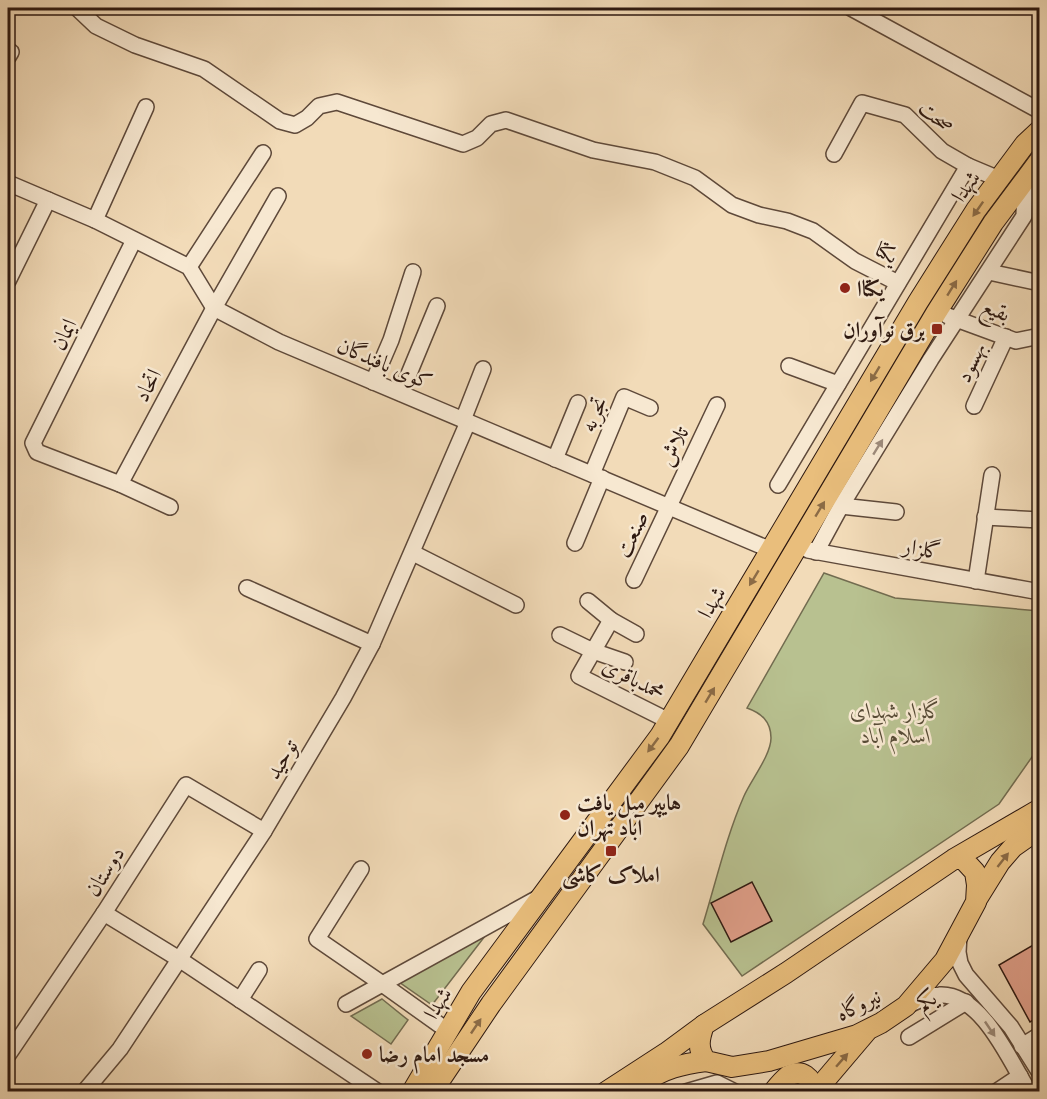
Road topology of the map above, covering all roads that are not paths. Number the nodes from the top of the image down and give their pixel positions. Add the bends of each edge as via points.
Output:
1 (77, 8) edge
2 (851, 8) edge
3 (146, 107) dead end
4 (1040, 111) edge
5 (1040, 130) edge
6 (263, 153) dead end
7 (834, 154) dead end
8 (1040, 160) edge
9 (968, 166) junction
10 (999, 179) junction
11 (8, 183) edge
12 (1032, 183) edge
13 (278, 196) dead end
14 (48, 200) junction
15 (95, 220) junction
16 (135, 240) junction
17 (189, 267) junction
18 (413, 272) dead end
19 (989, 272) junction
20 (8, 280) edge
21 (898, 283) junction
22 (1040, 283) edge
23 (437, 306) dead end
24 (214, 308) junction
25 (936, 313) junction
26 (957, 319) junction
27 (1040, 336) edge
28 (1006, 337) junction
29 (789, 366) dead end
30 (483, 369) dead end
31 (373, 382) junction
32 (838, 384) junction
33 (401, 393) junction
34 (578, 403) dead end
35 (717, 405) dead end
36 (974, 406) dead end
37 (650, 408) dead end
38 (465, 421) junction
39 (555, 459) junction
40 (992, 475) dead end
41 (597, 476) junction
42 (120, 484) junction
43 (778, 485) dead end
44 (841, 506) junction
45 (170, 507) dead end
46 (669, 507) junction
47 (896, 512) dead end
48 (986, 517) junction
49 (1040, 520) edge
50 (575, 543) dead end
51 (771, 550) junction
52 (806, 550) junction
53 (413, 553) junction
54 (634, 580) dead end
55 (976, 581) junction
56 (247, 588) dead end
57 (1040, 592) edge
58 (588, 601) dead end
59 (516, 605) dead end
60 (611, 620) junction
61 (636, 634) dead end
62 (560, 635) dead end
63 (372, 644) junction
64 (593, 651) junction
65 (625, 662) dead end
66 (669, 721) junction
67 (1039, 813) edge
68 (264, 831) junction
69 (954, 859) junction
70 (361, 869) dead end
71 (542, 896) junction
72 (976, 902) junction
73 (104, 913) junction
74 (959, 935) junction
75 (179, 959) junction
76 (259, 970) dead end
77 (484, 973) junction
78 (381, 983) junction
79 (504, 986) junction
80 (240, 1000) junction
81 (966, 1002) junction
82 (346, 1004) dead end
83 (906, 1006) junction
84 (704, 1025) junction
85 (869, 1029) junction
86 (448, 1031) junction
87 (1040, 1035) edge
88 (909, 1037) dead end
89 (1022, 1046) junction
90 (8, 1055) edge
91 (670, 1060) junction
92 (706, 1061) junction
93 (732, 1067) junction
94 (1040, 1073) edge
95 (1020, 1076) junction
96 (774, 1091) edge
97 (84, 1092) edge
98 (378, 1092) edge
99 (412, 1092) edge
100 (432, 1092) edge
101 (606, 1092) edge
102 (631, 1092) edge
103 (686, 1092) edge
104 (735, 1092) edge
105 (814, 1092) edge
106 (996, 1092) edge
107 (1029, 1092) edge

1 - 21 street, یکتا via 96,26 135,45 204,69 280,121 295,125 319,106 337,102 463,144 477,138 491,124 506,120 593,150 655,162 695,177 732,205 813,231 855,261
2 - 4 street
3 - 15 street
5 - 10 main road, شهدا
6 - 17 street
7 - 9 street, صحت via 862,103 905,115 942,151
8 - 12 main road, شهدا
9 - 10 street, صحت
9 - 21 street
10 -> 51 main road, شهدا via 918,302
11 - 14 street
12 - 19 street via 1024,216
25 -> 12 main road, شهدا via 993,223
13 - 24 street, اتحاد
14 - 15 street
14 - 20 street
15 - 16 street
16 - 17 street
16 - 42 street, ایمان via 33,443 37,452
17 - 24 street
18 - 31 street
19 - 22 street
19 - 26 street
21 - 32 street
23 - 33 street
24 - 31 street, کوی بافندگان via 279,342
24 - 42 street, اتحاد
25 - 26 street, بقیع
52 -> 25 main road, شهدا
26 - 28 street, بقیع
44 -> 26 street
27 - 28 street, بقیع via 1016,341
28 - 36 street, بهسود
29 - 32 street
30 - 38 street, توحید
31 - 33 street, کوی بافندگان
32 - 43 street
33 - 38 street, کوی بافندگان
34 - 39 street
35 - 46 street, تلاش
37 - 41 street, تجربه via 624,397
38 - 39 street, کوی بافندگان
38 - 53 street, توحید
39 - 41 street, کوی بافندگان
40 - 48 street
41 - 46 street, کوی بافندگان
41 - 50 street
42 - 45 street
44 - 47 street
44 - 52 street
46 - 51 street, کوی بافندگان
46 - 54 street, صنعت
48 - 49 street
48 - 55 street
51 -> 66 main road, شهدا
52 - 55 street, گلزار
79 -> 52 main road, شهدا via 679,746
53 - 59 street
53 - 63 street, توحید
55 - 57 street, گلزار
56 - 63 street
58 - 60 street
60 - 61 street
60 - 64 street
62 - 64 street
63 - 68 street, توحید
64 - 65 street
64 - 66 street, محمدباقری via 579,676
66 -> 71 main road, شهدا
67 - 69 main road, نیروگاه
72 -> 67 main road, نیروگاه via 1000,862
68 - 73 street, دوستان via 186,784
68 - 75 street, توحید
69 - 72 main road, نیروگاه via 963,860 975,872
69 - 84 main road, نیروگاه
70 - 78 street via 317,939
71 - 77 main road, شهدا
71 - 78 street
72 - 74 main road, نیروگاه
73 - 75 street
73 - 90 street, دوستان
74 - 83 main road, نیروگاه via 945,960
74 - 89 street via 958,952 966,975
75 - 80 street
75 - 97 street, توحید via 120,1049
76 - 80 street
77 - 79 main road
77 - 86 main road, شهدا
78 - 82 street
78 - 86 street
100 -> 79 main road, شهدا
80 - 98 street
81 - 83 street via 940,994
81 - 88 street, یکم
81 -> 95 street via 986,1022
83 - 85 main road, نیروگاه
84 - 91 main road, نیروگاه
84 - 92 main road via 699,1045
85 - 93 main road, نیروگاه via 769,1061
105 -> 85 main road
86 - 99 main road, شهدا
87 - 89 street
89 - 94 street
91 - 92 main road, نیروگاه
91 - 101 main road, نیروگاه
91 - 102 main road, نیروگاه
92 - 93 main road, نیروگاه
93 - 96 main road via 758,1073 768,1079
95 - 106 street
95 - 107 street
96 - 105 main road via 787,1077 797,1073 811,1080
103 - 104 street via 717,1083

